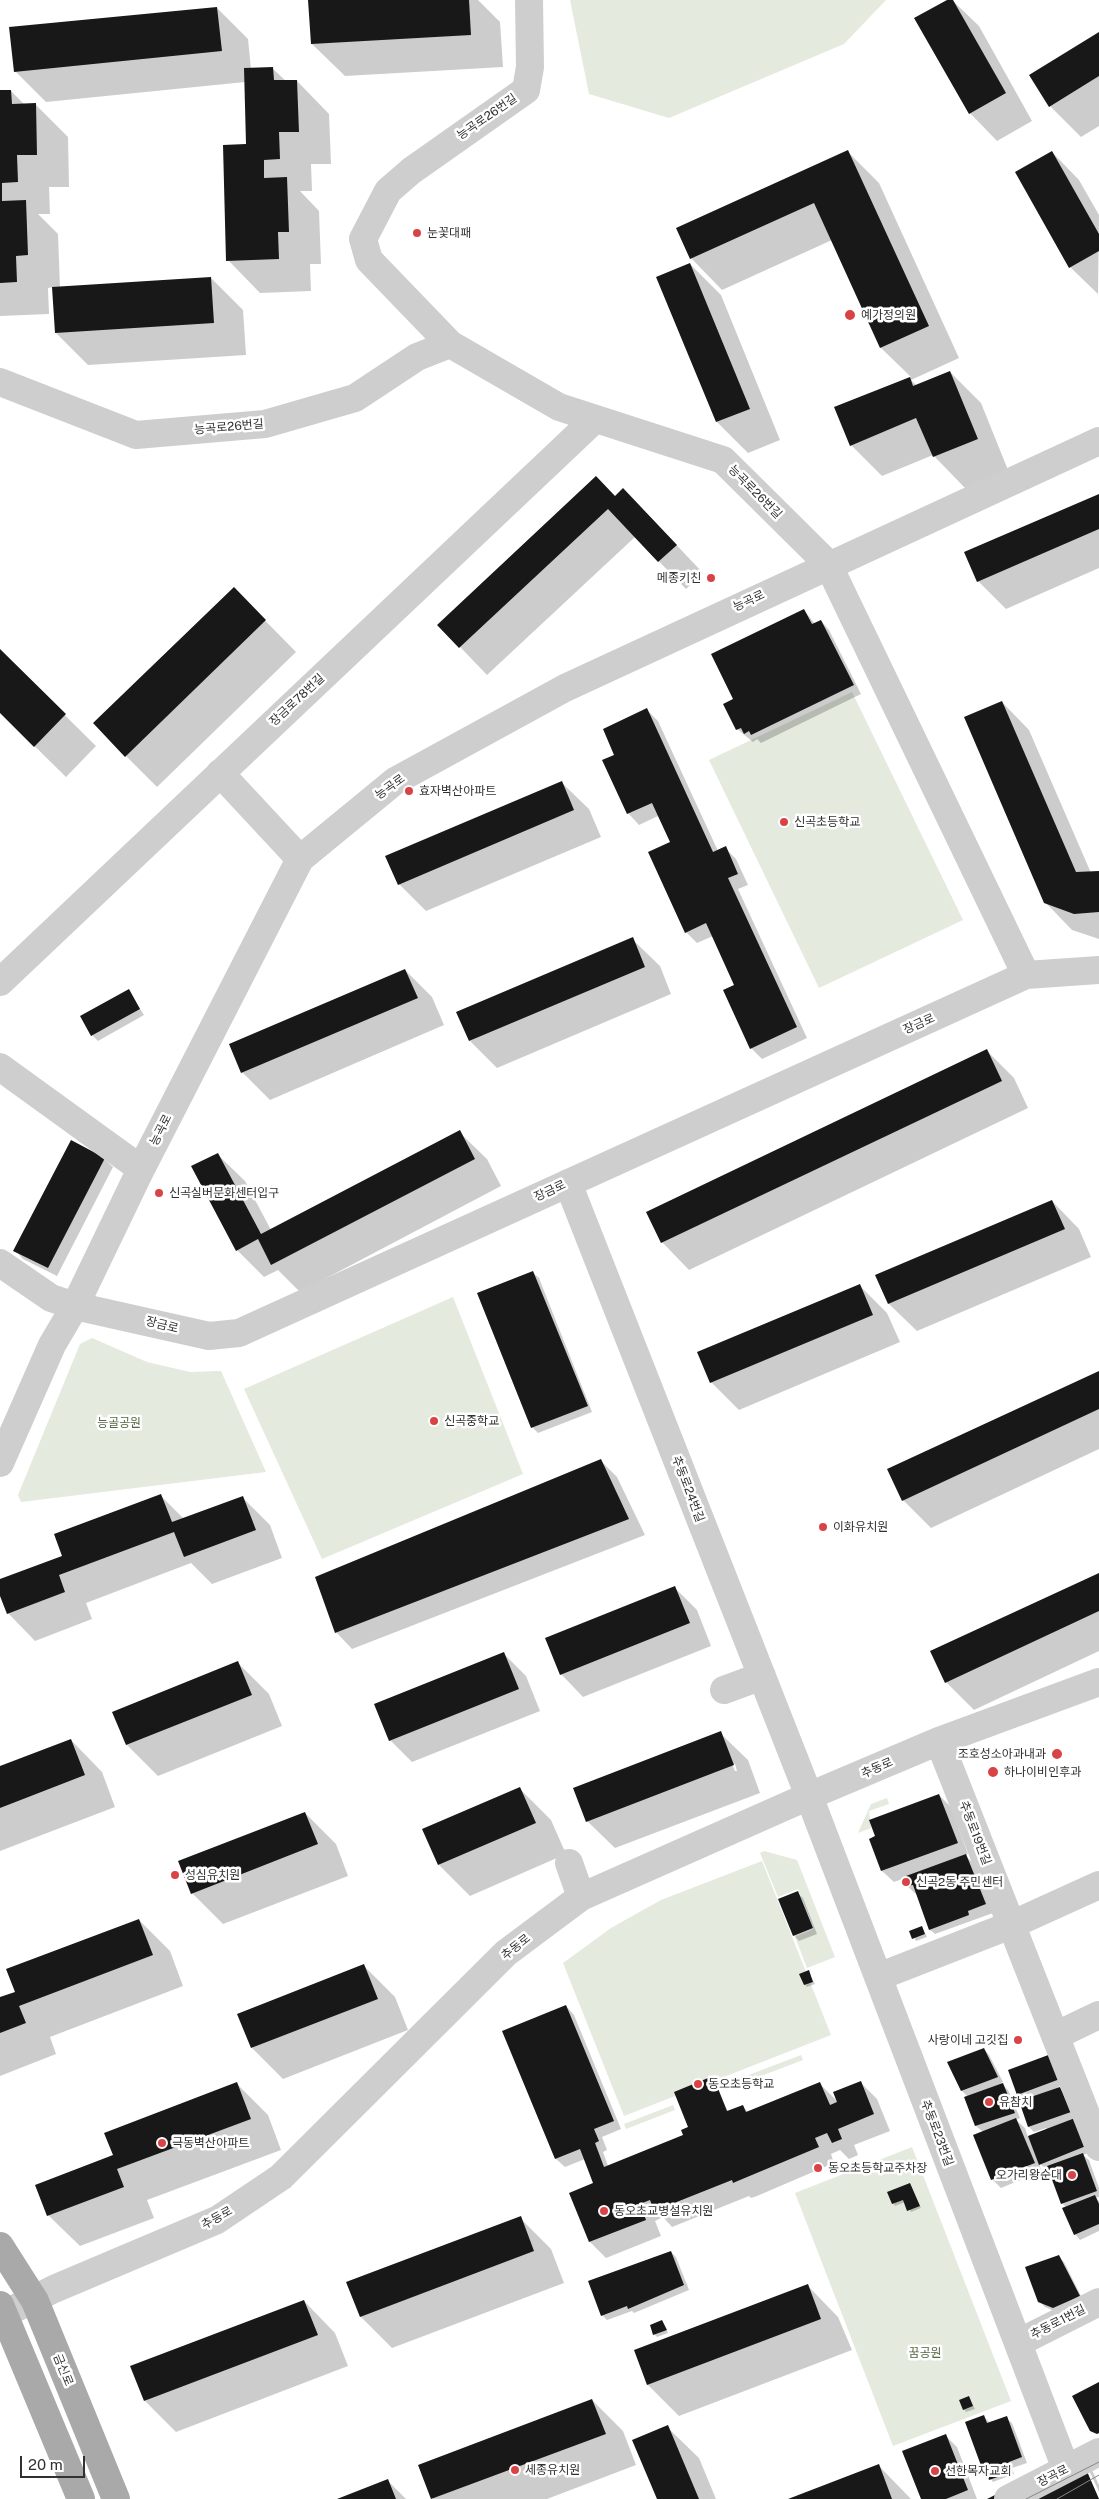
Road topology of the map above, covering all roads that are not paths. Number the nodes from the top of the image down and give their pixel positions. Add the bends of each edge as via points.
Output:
1 (528, 0) edge
2 (421, 314) junction
3 (450, 344) junction
4 (417, 358) junction
5 (0, 382) edge
6 (594, 419) junction
7 (1099, 441) edge
8 (828, 564) junction
9 (220, 773) junction
10 (300, 859) junction
11 (1099, 970) edge
12 (1026, 975) junction
13 (0, 982) edge
14 (0, 1067) edge
15 (141, 1169) junction
16 (568, 1183) junction
17 (0, 1263) edge
18 (75, 1306) junction
19 (0, 1462) edge
20 (762, 1676) junction
21 (1099, 1682) edge
22 (724, 1690) dead end
23 (940, 1742) junction
24 (809, 1796) junction
25 (569, 1863) dead end
26 (1099, 1885) edge
27 (581, 1897) junction
28 (1011, 1925) junction
29 (878, 1977) junction
30 (1099, 2015) edge
31 (1055, 2036) junction
32 (1099, 2147) edge
33 (0, 2246) edge
34 (34, 2301) junction
35 (1099, 2302) edge
36 (1, 2312) edge
37 (1018, 2343) junction
38 (1099, 2452) edge
39 (1066, 2469) junction
40 (81, 2499) edge
41 (116, 2499) edge
42 (1008, 2499) edge

1 - 2 street, 능곡로26번길 via 530,67 526,90 388,191 363,239 369,260
2 - 3 street, 능곡로26번길
2 - 4 street via 430,341
3 - 4 street, 능곡로26번길
3 - 6 street, 능곡로26번길 via 559,407
4 - 5 street, 능곡로26번길 via 355,398 265,424 136,435
6 - 8 street, 능곡로26번길 via 723,460
6 - 9 street, 장금로78번길
7 - 8 street, 능곡로
8 - 10 street, 능곡로 via 565,688 395,781
8 - 12 street, 능곡로26번길
9 - 10 street
9 - 13 street, 장금로78번길
10 - 15 street, 능곡로
11 - 12 street, 장금로
12 - 16 street, 장금로
14 - 15 street
15 - 18 street, 능곡로
16 - 18 street, 장금로 via 239,1333 209,1336
16 - 20 street, 추동로24번길
17 - 18 street, 장금로 via 51,1298
18 - 19 street, 능곡로 via 52,1345
20 - 22 street
20 - 24 street, 추동로24번길
21 - 23 street, 추동로
23 - 24 street, 추동로
23 - 28 street, 추동로19번길
24 - 27 street, 추동로
24 - 29 street, 추동로23번길
25 - 27 street
26 - 28 street
27 - 34 street, 추동로 via 506,1953 281,2177 216,2220 54,2289
28 - 29 street
28 - 31 street, 추동로19번길
29 - 37 street, 추동로23번길
30 - 31 street
31 - 32 street, 추동로19번길
33 - 34 main road, 금신로
34 - 36 street, 추동로
34 - 41 main road, 금신로
35 - 37 street, 추동로1번길
36 - 40 main road
37 - 39 street, 추동로23번길
38 - 39 street, 장곡로
39 - 42 street, 장곡로

